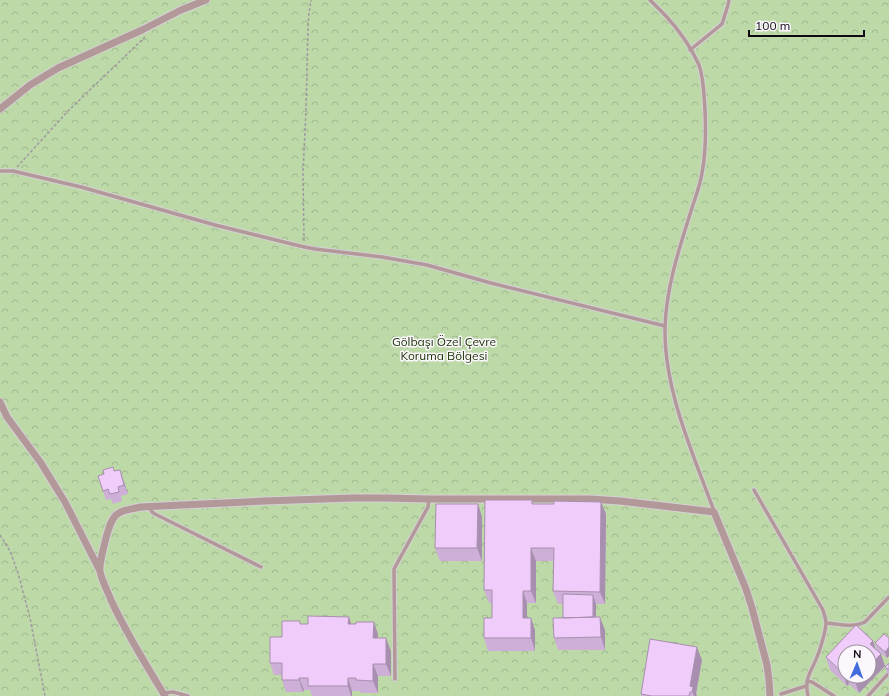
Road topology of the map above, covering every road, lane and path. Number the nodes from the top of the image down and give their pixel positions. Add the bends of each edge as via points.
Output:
1 (206, 0) edge
2 (311, 0) edge
3 (650, 0) edge
4 (728, 0) edge
5 (149, 34) dead end
6 (690, 50) junction
7 (0, 109) edge
8 (0, 171) edge
9 (13, 171) junction
10 (304, 247) junction
11 (665, 326) junction
12 (0, 402) edge
13 (754, 490) dead end
14 (429, 499) junction
15 (149, 506) junction
16 (714, 512) junction
17 (0, 535) edge
18 (260, 567) dead end
19 (100, 571) junction
20 (889, 597) edge
21 (826, 623) junction
22 (889, 673) edge
23 (394, 679) dead end
24 (807, 681) junction
25 (806, 686) junction
26 (781, 694) dead end
27 (164, 695) edge
28 (45, 696) edge
29 (188, 696) edge
30 (770, 696) edge
31 (808, 696) edge
32 (834, 696) edge
33 (868, 696) edge

1 - 7 street via 58,68 30,85
2 - 10 path via 303,172
3 - 6 lane via 676,28
4 - 6 lane via 722,24
5 - 9 path via 68,111
6 - 11 lane via 702,76 706,141 699,186 670,285
8 - 9 lane
9 - 10 lane
10 - 11 lane via 427,265
11 - 16 lane via 672,386 684,430
12 - 19 street via 7,417 56,486
13 - 21 lane via 823,610
14 - 15 street via 352,498
14 - 16 street via 589,499
14 - 23 lane via 428,507 394,568
15 - 18 lane via 155,514
15 - 19 street via 121,511 115,516 105,540
16 - 30 street via 748,595 767,665
17 - 28 path via 10,551 18,573 30,618
19 - 27 street via 121,621
20 - 21 lane via 862,624 854,626
21 - 24 lane via 818,656
22 - 33 lane
24 - 25 lane
24 - 32 lane
25 - 26 lane
25 - 31 lane
27 - 29 lane via 173,692

